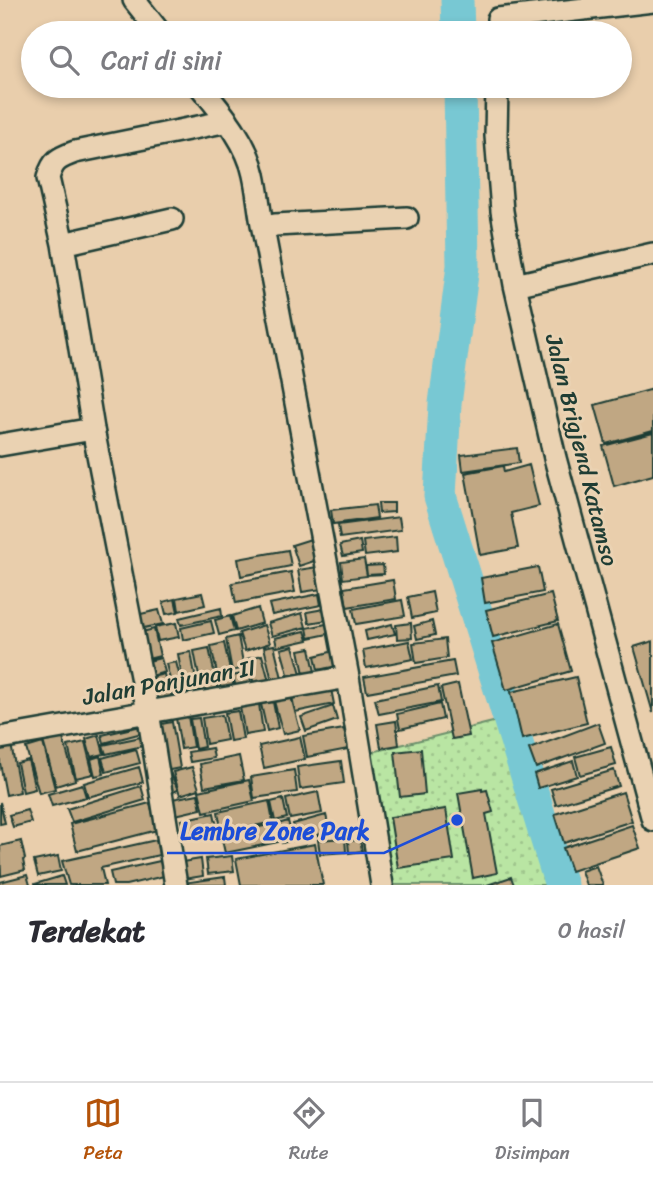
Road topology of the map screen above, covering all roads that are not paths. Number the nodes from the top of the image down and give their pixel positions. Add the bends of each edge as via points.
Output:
1 (134, 0) edge
2 (653, 1) edge
3 (498, 18) edge
4 (151, 21) edge
5 (210, 98) edge
6 (497, 98) edge
7 (228, 121) junction
8 (407, 218) dead end
9 (172, 219) dead end
10 (263, 229) junction
11 (63, 244) junction
12 (653, 254) edge
13 (524, 283) junction
14 (93, 429) junction
15 (0, 445) edge
16 (348, 677) junction
17 (149, 712) junction
18 (0, 738) edge
19 (653, 820) edge
20 (176, 885) edge
21 (382, 885) edge

1 - 4 street
2 - 3 street
5 - 7 street
6 - 13 street, Jalan Brigjend Katamso via 502,211
7 - 10 street via 254,174
7 - 11 street via 59,158 48,178
8 - 10 street
9 - 11 street
10 - 16 street
11 - 14 street
12 - 13 street
13 - 19 street, Jalan Brigjend Katamso via 555,458
14 - 15 street
14 - 17 street
16 - 17 street, Jalan Panjunan II
16 - 21 street
17 - 18 street, Jalan Panjunan II
17 - 20 street

